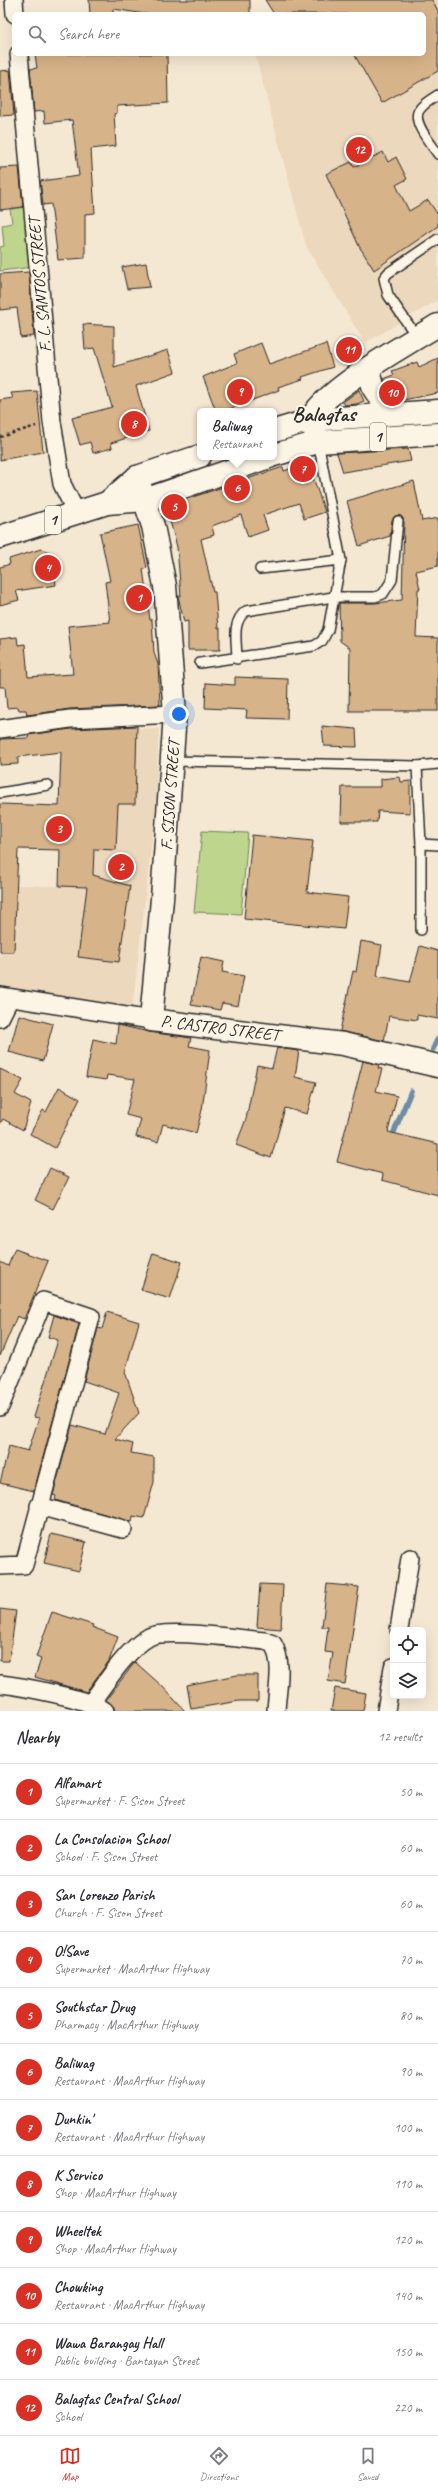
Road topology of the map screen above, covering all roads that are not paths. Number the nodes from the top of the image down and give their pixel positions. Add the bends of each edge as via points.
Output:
1 (14, 0) edge
2 (15, 12) edge
3 (19, 56) edge
4 (438, 95) edge
5 (438, 154) edge
6 (438, 239) edge
7 (438, 325) edge
8 (417, 338) junction
9 (368, 368) junction
10 (438, 411) edge
11 (391, 414) junction
12 (311, 420) junction
13 (277, 431) edge
14 (438, 434) edge
15 (318, 442) junction
16 (277, 454) edge
17 (197, 457) edge
18 (260, 460) edge
19 (137, 477) junction
20 (145, 500) junction
21 (107, 503) junction
22 (76, 512) junction
23 (398, 521) dead end
24 (0, 537) edge
25 (341, 560) junction
26 (260, 569) dead end
27 (333, 597) junction
28 (237, 659) junction
29 (200, 663) dead end
30 (174, 714) junction
31 (0, 729) edge
32 (172, 761) junction
33 (438, 764) edge
34 (417, 766) junction
35 (48, 785) dead end
36 (0, 793) edge
37 (421, 844) junction
38 (438, 845) edge
39 (421, 930) dead end
40 (5, 997) edge
41 (0, 1018) edge
42 (151, 1020) junction
43 (438, 1066) edge
44 (0, 1407) edge
45 (39, 1506) junction
46 (123, 1529) dead end
47 (410, 1558) dead end
48 (0, 1566) edge
49 (399, 1627) edge
50 (0, 1684) edge
51 (390, 1686) edge
52 (97, 1708) edge
53 (276, 1711) edge
54 (386, 1711) edge

1 - 2 street
3 - 22 street, F. L. SANTOS STREET via 52,422 62,484
4 - 5 lane via 417,114
6 - 8 lane via 384,278 388,294
7 - 8 main road
8 - 9 main road
9 - 11 main road via 374,389
9 - 12 main road via 316,409
10 - 11 main road, 1
11 - 12 main road, 1
12 - 13 main road, 1
12 - 15 main road
14 - 15 main road, 1
15 - 16 main road, 1
15 - 25 lane
17 - 19 main road, 1
18 - 20 main road, 1
19 - 20 main road, F. SISON STREET
19 - 21 main road, 1
20 - 21 main road, 1
20 - 30 main road, F. SISON STREET via 154,526 165,586
21 - 22 main road, 1
22 - 24 main road, 1
23 - 27 lane via 392,580 388,590 375,597
25 - 26 lane
25 - 27 lane
27 - 28 lane via 328,630 322,641 314,646
27 - 28 lane via 246,611 236,622
28 - 29 lane
30 - 31 street via 70,719
30 - 32 main road, F. SISON STREET
32 - 34 lane
32 - 42 main road, F. SISON STREET
33 - 34 lane
34 - 37 lane
35 - 36 lane
37 - 38 lane
37 - 39 lane
40 - 41 street
40 - 42 street, P. CASTRO STREET
42 - 43 main road, P. CASTRO STREET via 343,1044
44 - 45 street via 44,1301 91,1317
45 - 46 street
45 - 48 street via 24,1565
47 - 49 street
50 - 52 street via 43,1691
51 - 54 street
52 - 53 street via 131,1652 148,1638 156,1635 176,1635 265,1641 273,1644 279,1672

